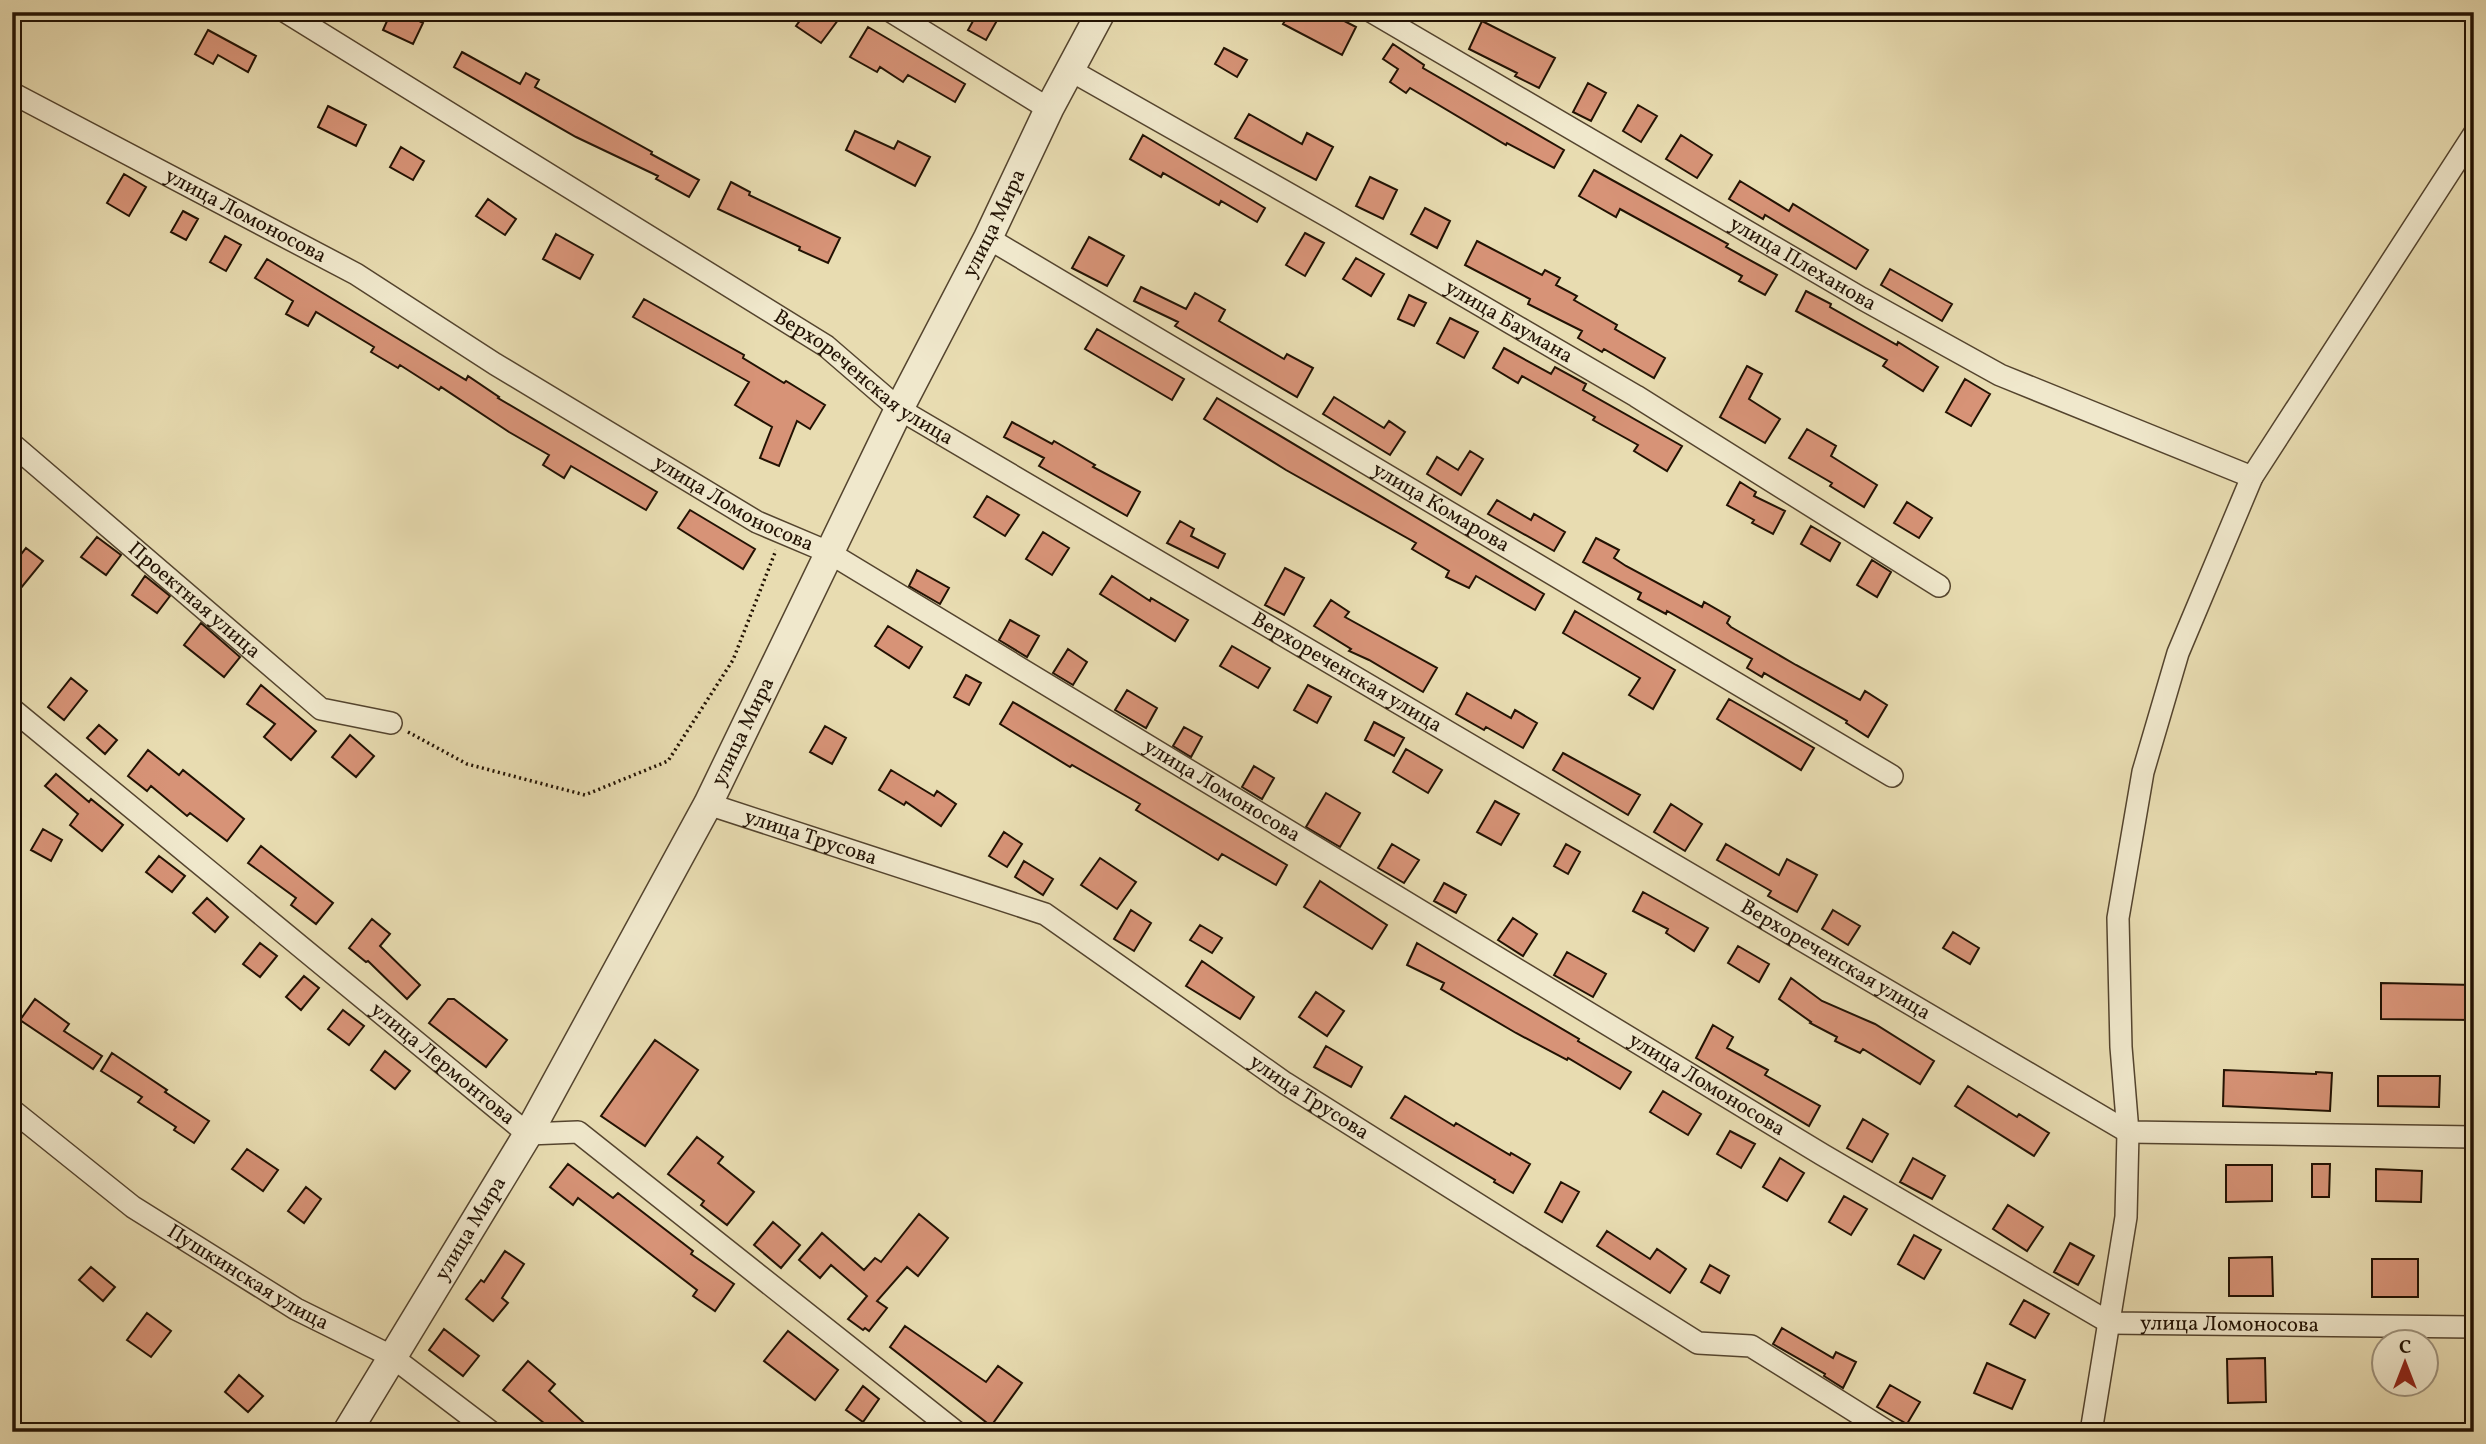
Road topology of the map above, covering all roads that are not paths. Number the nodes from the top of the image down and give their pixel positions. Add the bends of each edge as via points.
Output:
1 (286, 12) edge
2 (892, 12) edge
3 (1101, 12) edge
4 (1372, 12) edge
5 (1070, 71) junction
6 (12, 93) edge
7 (1049, 109) junction
8 (2474, 134) edge
9 (988, 238) junction
10 (899, 409) junction
11 (12, 444) edge
12 (2252, 477) junction
13 (828, 552) junction
14 (1939, 586) dead end
15 (12, 709) edge
16 (391, 723) road end
17 (1892, 776) dead end
18 (708, 804) junction
19 (12, 1110) edge
20 (2128, 1132) junction
21 (528, 1135) junction
22 (2474, 1137) edge
23 (2110, 1323) junction
24 (2474, 1327) edge
25 (391, 1356) junction
26 (347, 1432) edge
27 (491, 1432) edge
28 (956, 1432) edge
29 (1888, 1432) edge
30 (2091, 1432) edge

1 - 10 street, Верхореченская улица via 826,346
2 - 7 street
3 - 5 street, улица Мира
4 - 12 street, улица Плеханова via 2000,375
5 - 7 street, улица Мира
5 - 14 street, улица Баумана via 1636,396
6 - 13 street, улица Ломоносова via 356,274 757,522
7 - 9 street, улица Мира
8 - 12 street
9 - 10 street, улица Мира
9 - 17 street, улица Комарова
10 - 13 street, улица Мира
10 - 20 street, Верхореченская улица
11 - 16 street, Проектная улица via 321,709
12 - 20 street via 2178,653 2143,772 2118,918
13 - 18 street, улица Мира
13 - 23 street, улица Ломоносова via 1823,1155
15 - 21 street, улица Лермонтова
18 - 21 street, улица Мира
18 - 29 street, улица Трусова via 1045,914 1285,1083 1698,1343 1751,1346
19 - 25 street, Пушкинская улица via 133,1207 296,1309
20 - 22 street, Верхореченская улица
20 - 23 street via 2126,1217
21 - 25 street, улица Мира
21 - 28 street, улица Лермонтова via 578,1132
23 - 24 street, улица Ломоносова
23 - 30 street
25 - 26 street, улица Мира
25 - 27 street, Пушкинская улица

